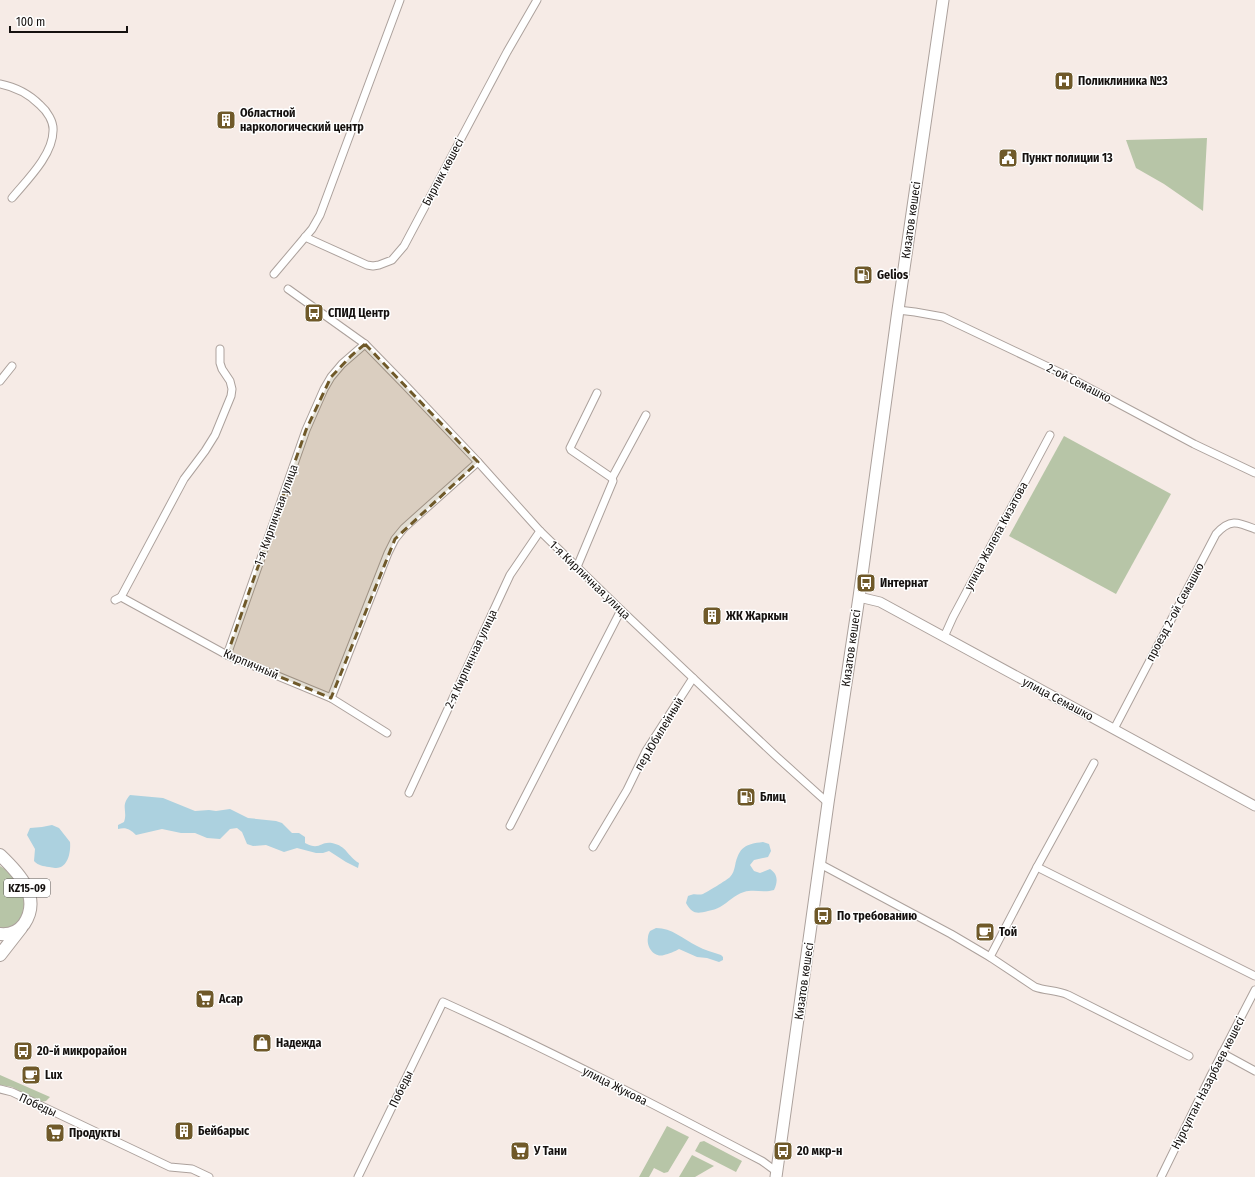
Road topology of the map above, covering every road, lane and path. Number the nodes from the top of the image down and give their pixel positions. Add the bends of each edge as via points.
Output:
1 (400, 0) edge
2 (537, 0) edge
3 (943, 0) edge
4 (0, 84) edge
5 (12, 198) dead end
6 (305, 237) junction
7 (274, 274) dead end
8 (288, 289) dead end
9 (898, 310) junction
10 (365, 344) junction
11 (220, 349) dead end
12 (12, 366) dead end
13 (0, 382) edge
14 (597, 393) dead end
15 (646, 415) dead end
16 (1050, 435) dead end
17 (478, 462) junction
18 (1255, 473) edge
19 (612, 478) junction
20 (1255, 529) edge
21 (540, 531) junction
22 (578, 567) junction
23 (859, 597) junction
24 (621, 610) junction
25 (944, 637) junction
26 (227, 655) junction
27 (693, 678) junction
28 (331, 698) junction
29 (1114, 729) junction
30 (387, 733) dead end
31 (1094, 763) dead end
32 (409, 793) dead end
33 (828, 803) junction
34 (1255, 806) edge
35 (510, 826) dead end
36 (593, 847) dead end
37 (0, 855) edge
38 (0, 863) edge
39 (820, 864) junction
40 (1037, 866) junction
41 (21, 876) junction
42 (22, 928) junction
43 (0, 934) edge
44 (0, 955) edge
45 (990, 957) junction
46 (1255, 976) edge
47 (1255, 990) edge
48 (443, 1002) joint
49 (1222, 1053) junction
50 (1189, 1056) dead end
51 (1255, 1071) edge
52 (0, 1089) edge
53 (779, 1175) edge
54 (208, 1177) edge
55 (358, 1177) edge
56 (1161, 1177) edge

1 - 6 street via 320,215
2 - 6 street, Бирлик көшесі via 397,255 379,265 367,265
3 - 9 main road, Кизатов көшесі
4 - 5 street via 24,92 36,101 46,110 54,130 43,159
6 - 7 street
8 - 10 street, 1-я Кирпичная улица
9 - 18 street, 2-ой Семашко via 943,317 1063,374 1194,444
9 - 23 main road, Кизатов көшесі
10 - 17 street, 1-я Кирпичная улица
10 - 26 street, 1-я Кирпичная улица via 342,364 324,389 306,430
11 - 26 street, Кирпичный via 220,363 230,382 231,396 215,435 184,479 118,599
12 - 13 street
14 - 19 street via 570,448
15 - 19 street
16 - 25 street, улица Жалела Кизатова
17 - 21 street, 1-я Кирпичная улица
17 - 28 street via 395,539
19 - 22 street via 613,482
20 - 29 street, проезд 2-ой Семашко via 1236,522 1222,527 1216,534
21 - 22 street, 1-я Кирпичная улица
21 - 32 street, 2-я Кирпичная улица via 506,582
22 - 24 street, 1-я Кирпичная улица
23 - 25 street, улица Семашко via 880,602
23 - 33 main road, Кизатов көшесі
24 - 27 street, 1-я Кирпичная улица
24 - 35 street
25 - 29 street, улица Семашко
26 - 28 street, Кирпичный
27 - 33 street, 1-я Кирпичная улица
27 - 36 street, пер.Юбилейный via 646,751 627,790
28 - 30 street, Кирпичный
29 - 34 street, улица Семашко
31 - 40 street
33 - 39 main road, Кизатов көшесі
37 - 41 main road, KZ15-09
38 - 41 main road
39 - 45 street
39 - 53 main road, Кизатов көшесі
40 - 45 street
40 - 46 street
41 - 42 main road, KZ15-09 via 30,900 28,915
42 - 43 main road via 12,934
42 - 44 main road
45 - 50 street via 1035,987 1068,995
47 - 49 street, Нұрсұлтан Назарбаев көшесі
48 - 53 street, улица Жукова via 637,1096 762,1161
48 - 55 street, Победы
49 - 51 street
49 - 56 street, Нұрсұлтан Назарбаев көшесі
52 - 54 street, Победы via 12,1092 170,1167 192,1169

